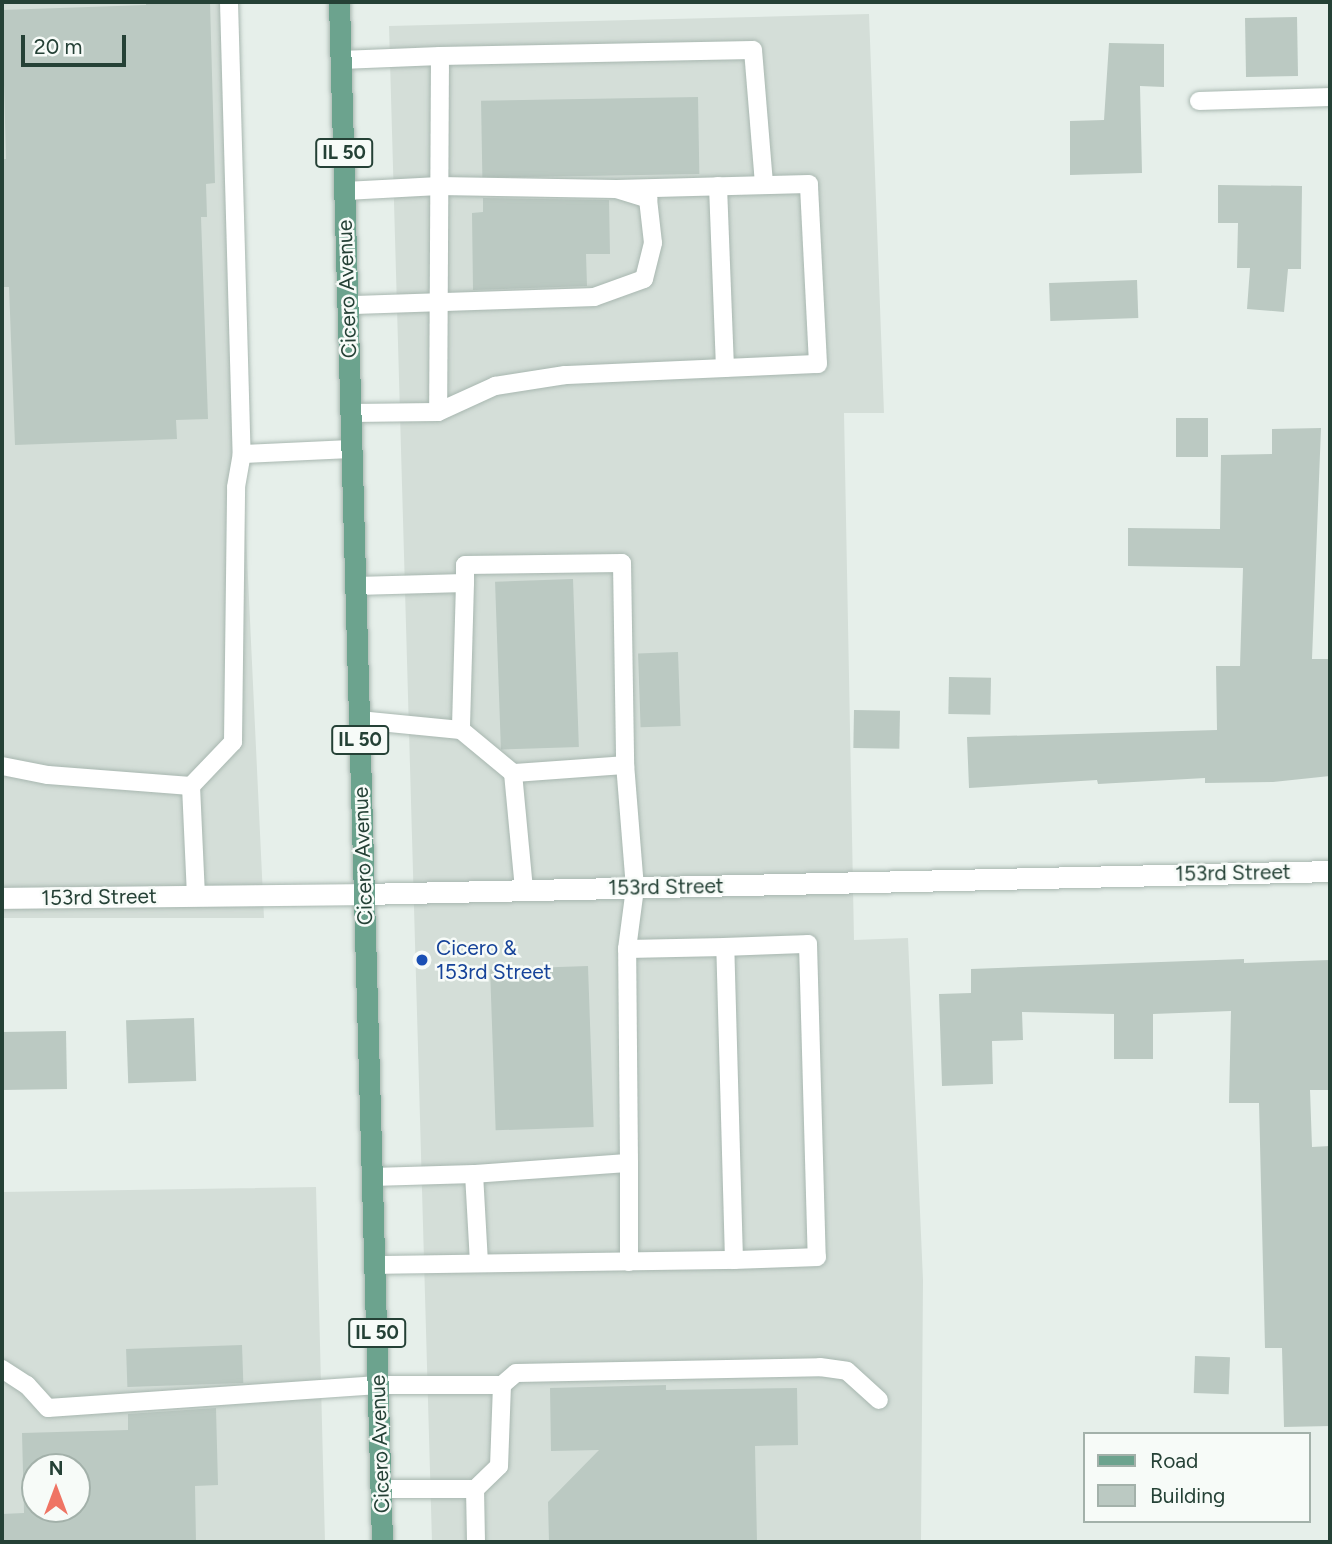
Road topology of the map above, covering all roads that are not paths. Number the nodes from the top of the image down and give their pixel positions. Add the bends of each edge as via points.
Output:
1 (229, 2) edge
2 (339, 2) edge
3 (440, 56) junction
4 (341, 60) junction
5 (1330, 97) edge
6 (1199, 101) dead end
7 (764, 185) junction
8 (439, 186) junction
9 (718, 186) junction
10 (616, 189) junction
11 (345, 191) junction
12 (438, 301) junction
13 (348, 305) junction
14 (725, 368) junction
15 (438, 412) junction
16 (351, 413) junction
17 (352, 449) junction
18 (242, 454) junction
19 (465, 583) junction
20 (356, 586) junction
21 (359, 720) junction
22 (461, 730) junction
23 (625, 765) junction
24 (2, 766) edge
25 (513, 773) junction
26 (191, 786) junction
27 (1330, 871) edge
28 (635, 888) junction
29 (524, 890) junction
30 (364, 894) junction
31 (196, 896) junction
32 (2, 898) edge
33 (725, 947) junction
34 (627, 949) junction
35 (629, 1163) junction
36 (474, 1174) junction
37 (372, 1177) junction
38 (734, 1260) junction
39 (629, 1262) junction
40 (479, 1263) junction
41 (374, 1265) junction
42 (2, 1369) edge
43 (378, 1385) junction
44 (502, 1385) junction
45 (879, 1400) dead end
46 (381, 1489) junction
47 (475, 1489) junction
48 (382, 1542) edge
49 (476, 1542) edge

1 - 18 lane
2 - 4 main road, Cicero Avenue / IL 50
3 - 4 lane
3 - 7 lane via 753,50
3 - 8 lane
4 - 11 main road, Cicero Avenue / IL 50
5 - 6 lane
7 - 9 lane
7 - 14 lane via 809,184 818,364
8 - 10 lane
8 - 11 lane
8 - 12 lane
9 - 10 lane
9 - 14 lane
10 - 12 lane via 648,199 653,243 644,279 594,297
11 - 13 main road, Cicero Avenue / IL 50
12 - 13 lane
12 - 15 lane
13 - 16 main road, Cicero Avenue / IL 50
14 - 15 lane via 565,375 495,386
15 - 16 lane
16 - 17 main road, Cicero Avenue / IL 50
17 - 18 lane
17 - 20 main road, Cicero Avenue / IL 50
18 - 26 lane via 236,487 233,741
19 - 20 lane
19 - 22 lane
19 - 23 lane via 465,565 622,563
20 - 21 main road, Cicero Avenue / IL 50
21 - 22 lane
21 - 30 main road, Cicero Avenue / IL 50
22 - 25 lane
23 - 25 lane
23 - 28 lane
24 - 26 lane via 48,775
25 - 29 lane
26 - 31 lane
27 - 28 street, 153rd Street
28 - 29 street, 153rd Street
28 - 34 lane
29 - 30 street, 153rd Street
30 - 31 street, 153rd Street
30 - 37 main road, Cicero Avenue / IL 50
31 - 32 street, 153rd Street
33 - 34 lane
33 - 38 lane
33 - 38 lane via 808,944 817,1257
34 - 35 lane
35 - 36 lane
35 - 39 lane
36 - 37 lane
36 - 40 lane
37 - 41 main road, Cicero Avenue / IL 50
38 - 39 lane
39 - 40 lane
40 - 41 lane
41 - 43 main road, Cicero Avenue / IL 50
42 - 43 lane via 27,1385 48,1408
43 - 44 lane
43 - 46 main road, Cicero Avenue / IL 50
44 - 45 lane via 516,1373 820,1367 847,1371
44 - 47 lane via 499,1466
46 - 47 lane
46 - 48 main road, Cicero Avenue / IL 50
47 - 49 lane

